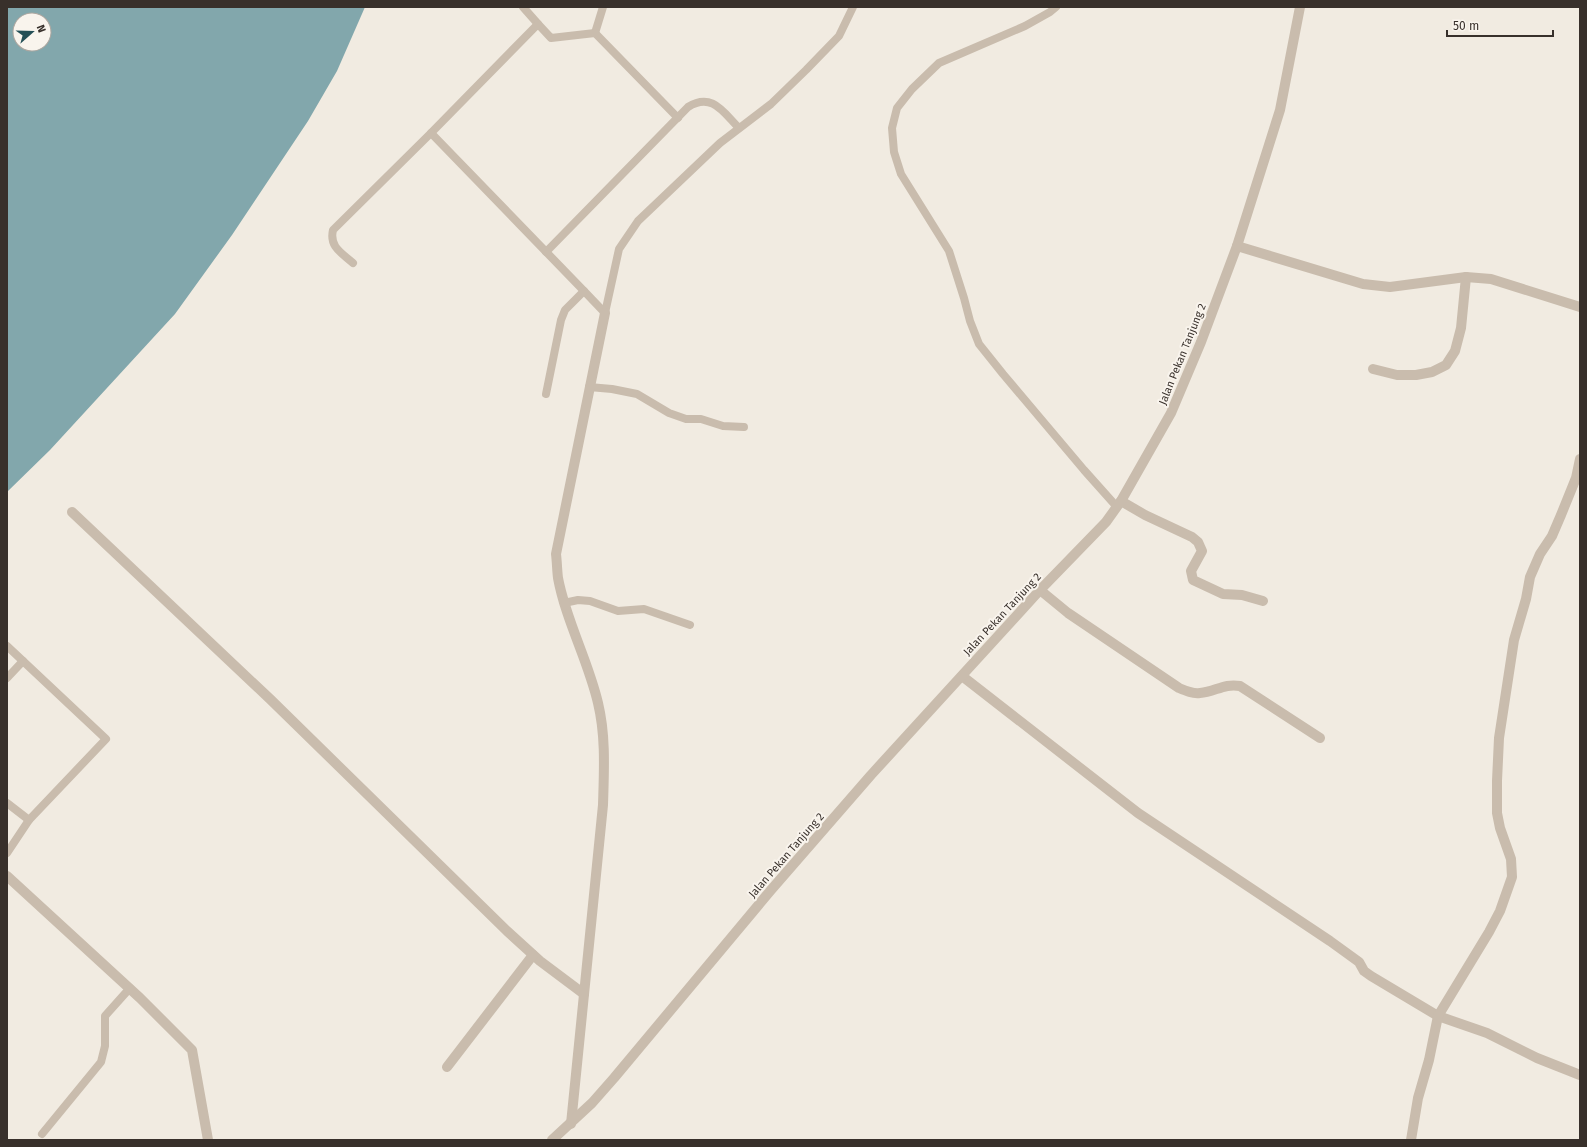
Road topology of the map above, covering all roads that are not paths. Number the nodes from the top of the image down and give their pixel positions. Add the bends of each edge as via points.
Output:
1 (523, 7) edge
2 (603, 7) edge
3 (853, 7) edge
4 (1056, 7) edge
5 (1300, 7) edge
6 (538, 24) junction
7 (595, 33) junction
8 (678, 118) junction
9 (739, 128) junction
10 (430, 133) junction
11 (1237, 246) junction
12 (546, 252) junction
13 (353, 263) dead end
14 (1466, 277) junction
15 (584, 291) junction
16 (1580, 307) edge
17 (605, 313) junction
18 (1373, 369) dead end
19 (589, 387) junction
20 (546, 394) dead end
21 (744, 427) dead end
22 (1580, 459) edge
23 (1578, 478) edge
24 (1119, 504) junction
25 (72, 512) dead end
26 (1040, 590) junction
27 (1263, 601) dead end
28 (564, 602) junction
29 (690, 625) dead end
30 (7, 646) edge
31 (23, 661) junction
32 (962, 676) junction
33 (7, 678) edge
34 (1320, 738) dead end
35 (7, 803) edge
36 (29, 820) junction
37 (7, 853) edge
38 (7, 876) edge
39 (533, 955) junction
40 (130, 988) junction
41 (584, 994) junction
42 (1438, 1016) junction
43 (447, 1067) dead end
44 (1580, 1075) edge
45 (570, 1124) junction
46 (42, 1134) dead end
47 (208, 1140) edge
48 (552, 1140) edge
49 (1411, 1140) edge

1 - 6 lane
2 - 7 lane
3 - 9 lane via 839,36 771,104
4 - 24 lane via 1025,26 939,63 897,108 892,128 894,152 901,174 949,251 979,344 1084,470
5 - 11 street, Jalan Pekan Tanjung 2 via 1280,110
6 - 7 lane via 552,38
6 - 10 lane
7 - 8 lane
8 - 9 lane via 695,103 711,102
8 - 12 lane
9 - 17 lane via 638,221 628,234 619,249
10 - 12 lane
10 - 13 lane via 334,230 333,244
11 - 14 street via 1363,284 1390,287
11 - 24 street, Jalan Pekan Tanjung 2 via 1171,413
12 - 15 lane
14 - 16 street via 1491,280
14 - 18 street via 1461,328 1455,351 1446,365 1432,372 1416,375 1397,375
15 - 17 lane
15 - 20 lane via 565,310 561,320
17 - 19 street
19 - 21 lane via 637,394 669,413 686,419 701,419 723,426
19 - 28 street via 556,554
22 - 23 street
23 - 42 street via 1530,577 1514,640 1499,738 1497,781 1497,813 1511,859 1512,877 1500,911 1489,932
24 - 26 street, Jalan Pekan Tanjung 2 via 1106,522
24 - 27 street via 1198,542 1202,551 1191,571 1193,580 1223,594 1242,595
25 - 39 street
26 - 32 street, Jalan Pekan Tanjung 2
26 - 34 street via 1068,613 1179,688 1191,693 1201,693 1232,684 1240,686
28 - 29 lane via 590,601 618,611 644,609
28 - 41 street via 598,701 602,721 603,805
30 - 31 lane
31 - 33 lane
31 - 36 lane via 106,739
32 - 42 street via 1138,813 1330,941 1359,962 1364,971 1371,976
32 - 45 street, Jalan Pekan Tanjung 2 via 866,781 614,1078
35 - 36 lane
36 - 37 lane
38 - 40 street
39 - 41 street
39 - 43 street
40 - 46 lane via 105,1016 105,1046 101,1062
40 - 47 street via 192,1050
41 - 45 street
42 - 44 street via 1487,1033 1537,1058
42 - 49 street via 1418,1098
45 - 48 street, Jalan Pekan Tanjung 2

